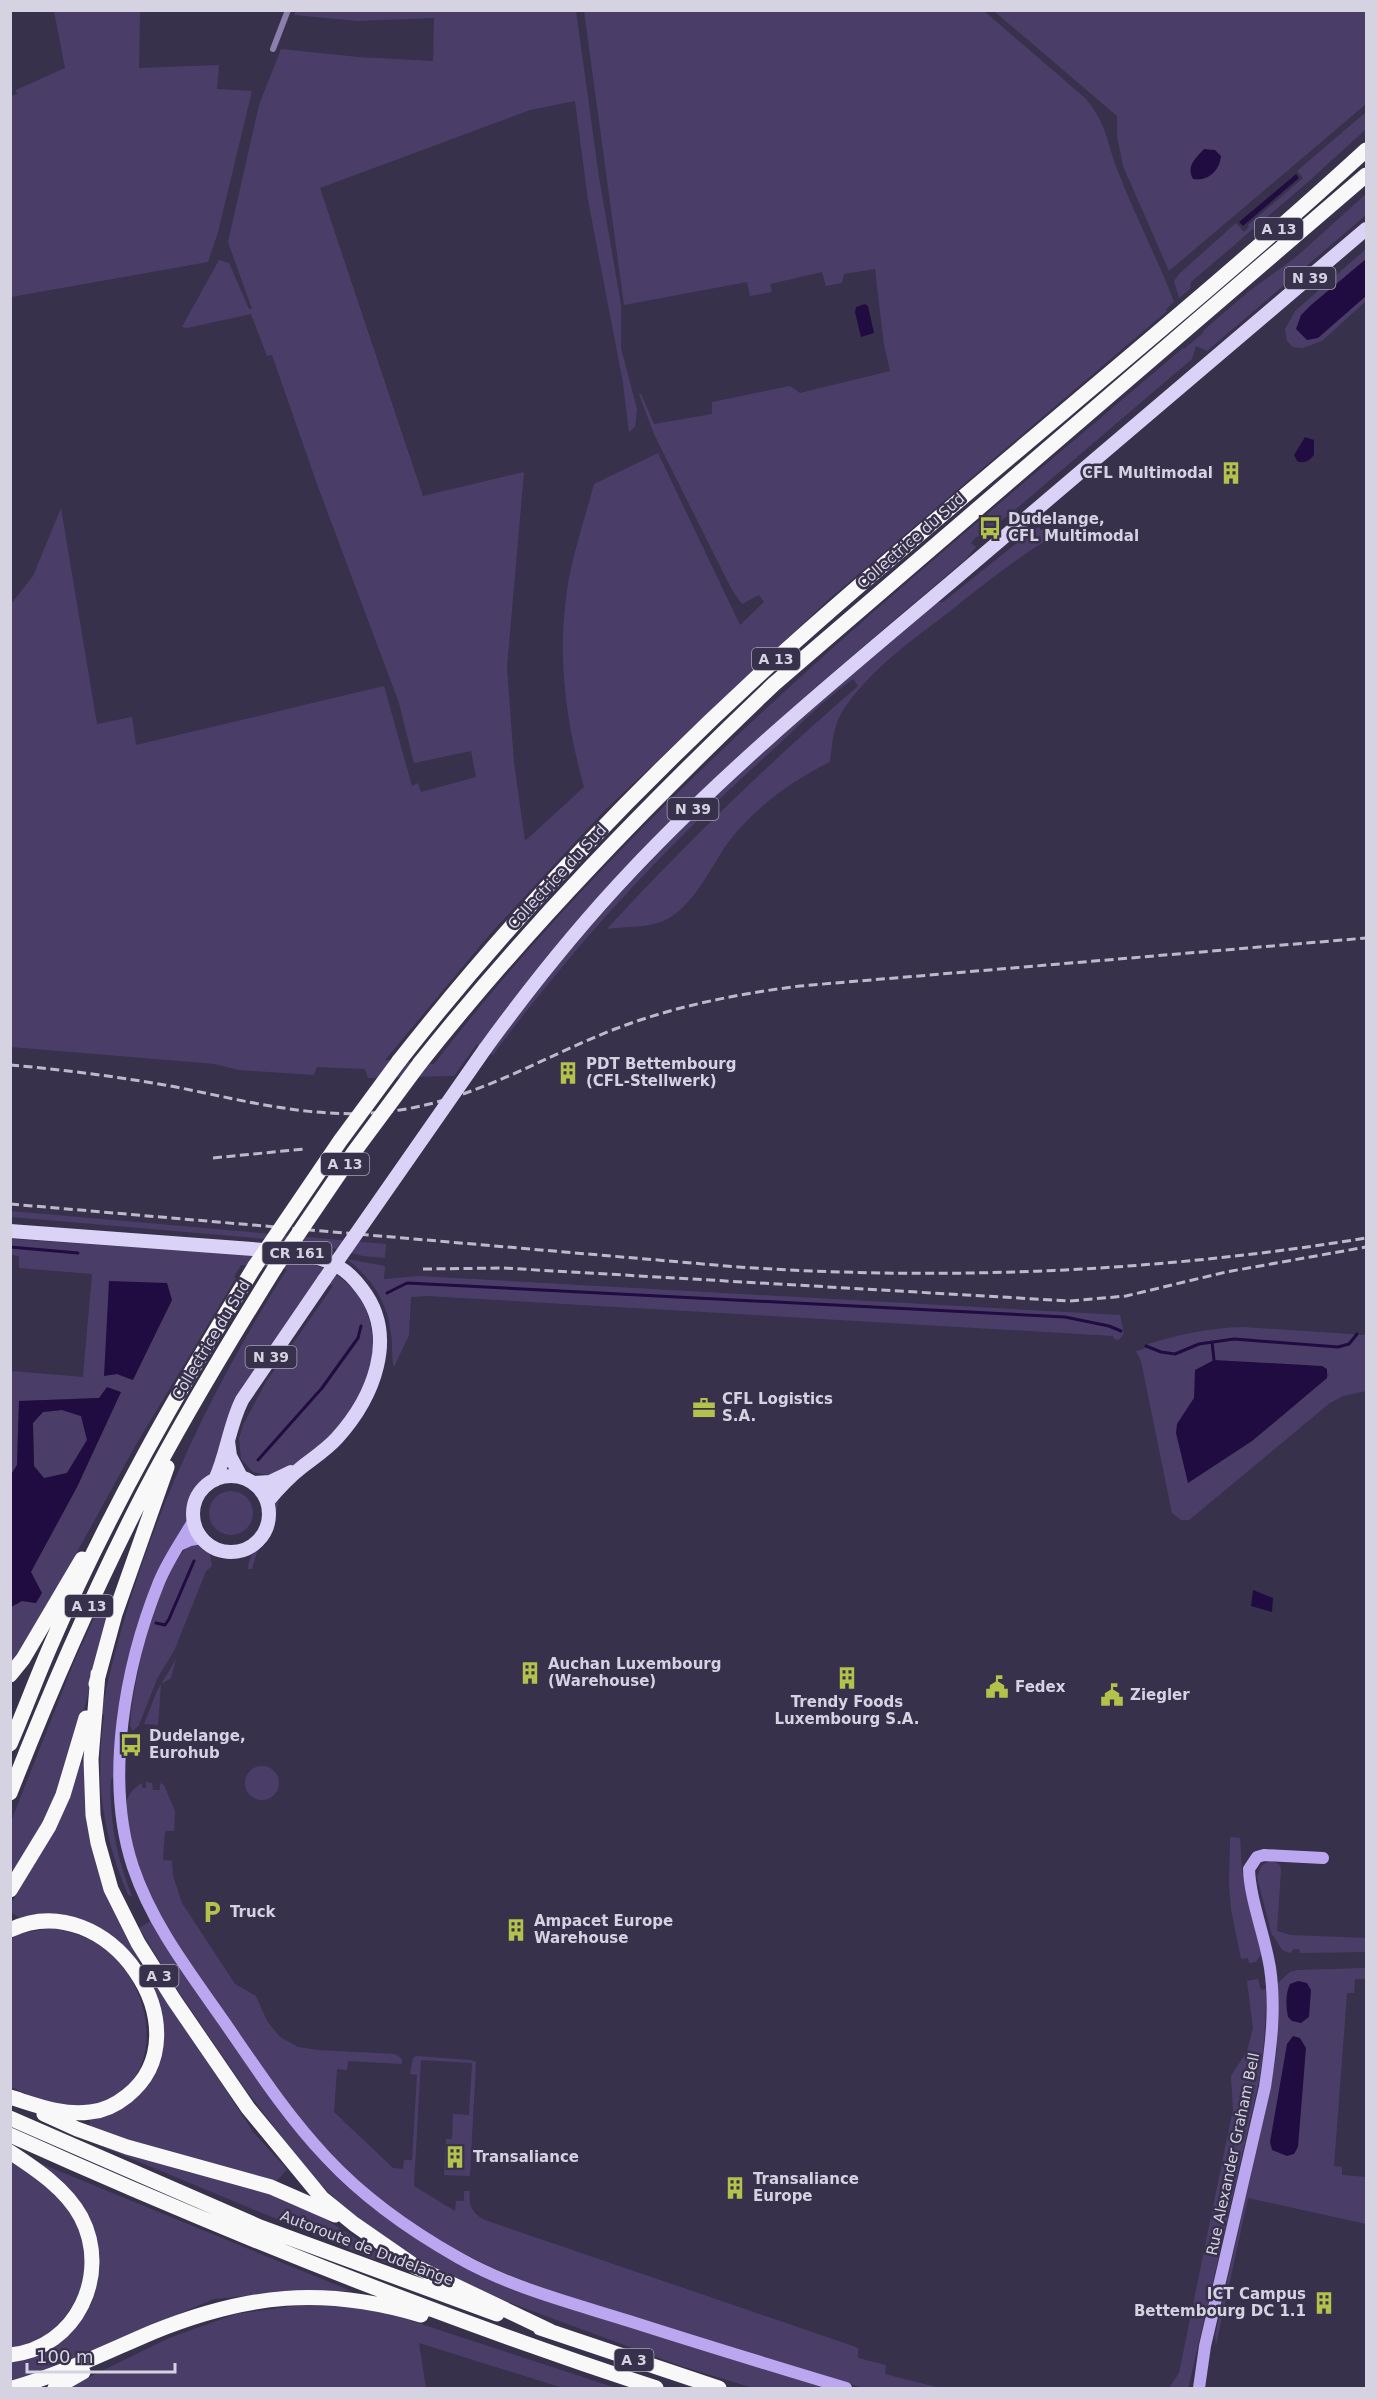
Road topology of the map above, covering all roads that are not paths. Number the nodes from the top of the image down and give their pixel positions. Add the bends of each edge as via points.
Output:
1 (288, 10) edge
2 (273, 49) dead end
3 (1366, 150) edge
4 (1366, 176) edge
5 (1366, 229) edge
6 (10, 1230) edge
7 (182, 1425) junction
8 (228, 1439) junction
9 (301, 1468) junction
10 (241, 1477) junction
11 (215, 1480) junction
12 (254, 1483) junction
13 (267, 1502) junction
14 (117, 1506) junction
15 (194, 1520) junction
16 (202, 1539) junction
17 (179, 1545) junction
18 (98, 1674) junction
19 (10, 1675) edge
20 (10, 1744) edge
21 (10, 1793) edge
22 (1323, 1858) dead end
23 (10, 1890) edge
24 (10, 1930) edge
25 (10, 2098) edge
26 (10, 2118) edge
27 (10, 2135) edge
28 (10, 2152) edge
29 (354, 2224) junction
30 (550, 2331) junction
31 (492, 2333) junction
32 (1205, 2346) junction
33 (120, 2349) junction
34 (10, 2355) edge
35 (13, 2388) edge
36 (55, 2388) edge
37 (656, 2388) edge
38 (719, 2388) edge
39 (846, 2388) edge
40 (1191, 2388) edge
41 (1199, 2388) edge

1 - 2 street
3 - 14 highway, Collectrice du Sud / A 13, bridge via 1307,205 833,608 588,840 498,940 399,1061 321,1169 255,1266 160,1424
4 - 7 highway, Collectrice du Sud / A 13, bridge via 774,684 603,851 513,950 420,1063 354,1152 275,1268
5 - 8 main road, N 39, bridge via 835,680 630,871 484,1049 242,1400
6 - 9 main road, CR 161 via 292,1252 339,1267 361,1288 376,1313 381,1354 375,1376 351,1421
7 - 18 highway, A 3 via 115,1614
7 - 21 highway, Collectrice du Sud / A 13 via 144,1492 65,1657
8 - 10 main road via 230,1456
8 - 11 main road, N 39
9 - 12 main road, CR 161 via 270,1482
9 - 13 main road, CR 161
10 - 11 main road
10 - 12 main road
11 - 15 main road via 197,1496
12 - 13 main road
13 - 16 main road via 269,1514 262,1536 243,1550 219,1550
14 - 19 highway
14 - 20 highway, Collectrice du Sud / A 13 via 50,1646
15 - 16 main road
15 - 17 main road
16 - 17 main road
17 - 39 main road via 159,1582 133,1665 122,1728 122,1822 133,1868 169,1941 297,2125 376,2204 423,2237 479,2268 540,2293
18 - 23 highway via 63,1795
18 - 29 highway, A 3 via 91,1789 98,1843 111,1889 138,1943 248,2108 322,2198
22 - 32 main road, Rue Alexander Graham Bell via 1264,1855 1257,1857 1249,1869 1271,1976 1271,2050
24 - 25 highway via 43,1920 62,1921 102,1937 134,1967 153,2007 156,2027 151,2065 134,2090 120,2102 90,2112 66,2112
25 - 29 highway, A 3 via 127,2148 271,2187
26 - 30 highway, Autoroute de Dudelange / A 3 via 260,2227 463,2303
27 - 31 highway, A 3 via 193,2215
28 - 34 highway via 71,2202 87,2231 93,2258 89,2290 72,2322 39,2348
29 - 30 highway, A 3 via 416,2267
30 - 38 highway, Autoroute de Dudelange / A 3
31 - 33 highway, A 3 via 374,2302 295,2297 254,2301 195,2317
31 - 37 highway, A 3
32 - 40 main road, Rue Alexander Graham Bell
32 - 41 main road, Rue Alexander Graham Bell
33 - 35 highway, A 3
33 - 36 highway, A 3

